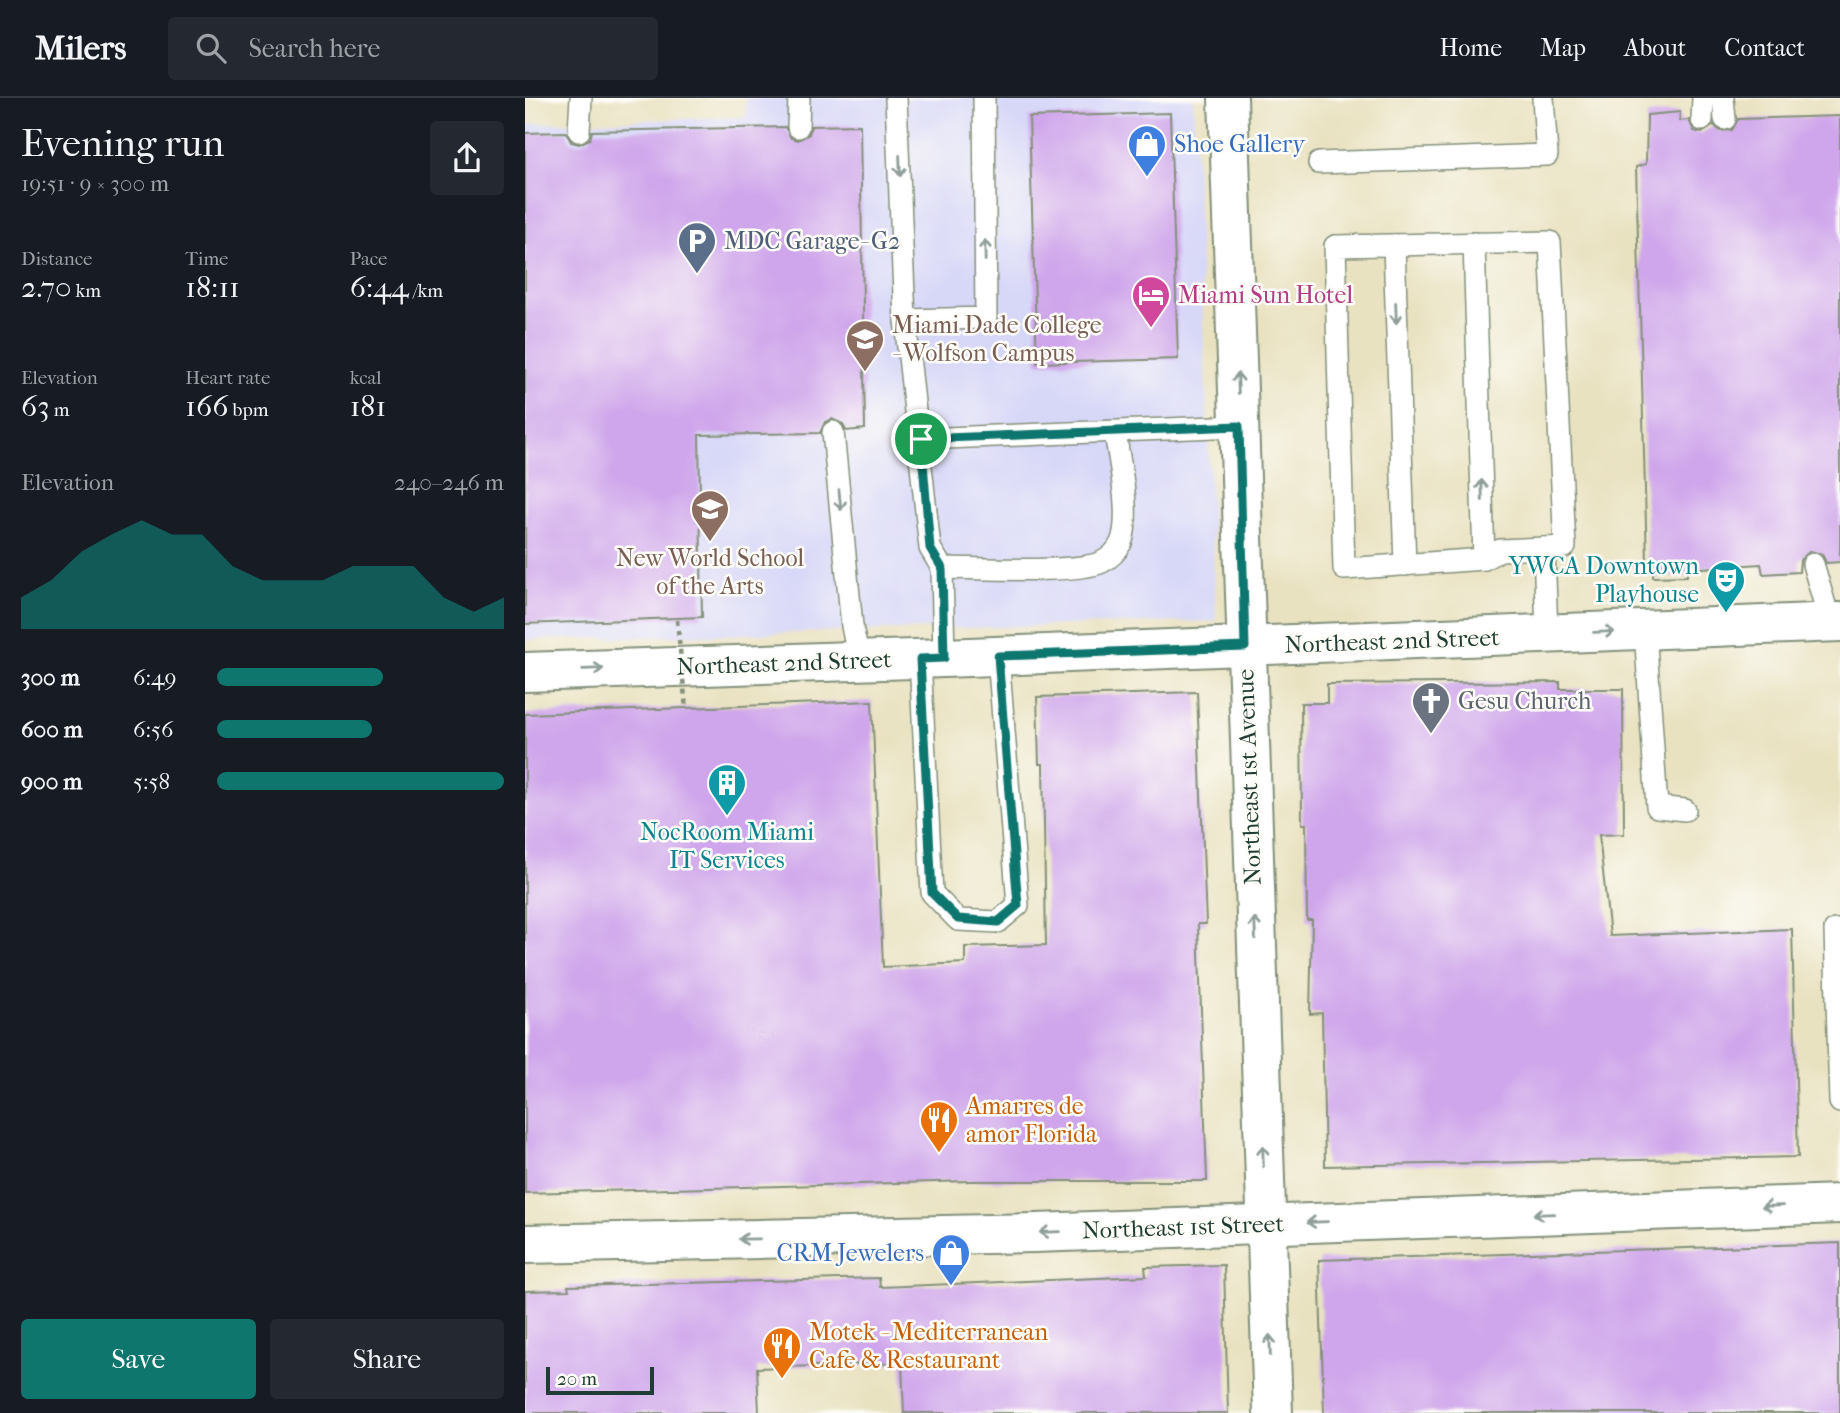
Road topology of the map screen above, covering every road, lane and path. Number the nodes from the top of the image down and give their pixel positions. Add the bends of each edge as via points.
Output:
1 (581, 98) edge
2 (799, 98) edge
3 (896, 98) edge
4 (984, 98) edge
5 (1228, 98) edge
6 (1543, 98) edge
7 (1703, 98) edge
8 (1702, 120) dead end
9 (799, 127) dead end
10 (579, 131) dead end
11 (1319, 163) dead end
12 (1473, 243) junction
13 (1394, 245) junction
14 (905, 320) junction
15 (1239, 426) junction
16 (833, 432) dead end
17 (1115, 432) junction
18 (921, 439) junction
19 (1544, 548) junction
20 (1484, 559) junction
21 (1813, 564) dead end
22 (1405, 565) junction
23 (942, 568) junction
24 (677, 620) dead end
25 (1835, 622) edge
26 (1645, 630) junction
27 (1547, 634) junction
28 (1245, 647) junction
29 (998, 656) junction
30 (932, 659) junction
31 (859, 661) junction
32 (525, 671) edge
33 (686, 708) dead end
34 (1685, 810) dead end
35 (1840, 930) edge
36 (1840, 1102) edge
37 (1840, 1204) edge
38 (1265, 1224) junction
39 (525, 1244) edge
40 (1273, 1413) edge

1 - 10 lane
2 - 9 lane
3 -> 14 lane
14 -> 4 lane via 986,318
15 -> 5 main road, Northeast 1st Avenue
6 - 11 lane via 1547,155
7 - 8 lane
12 - 13 lane
12 - 19 lane via 1549,242 1565,547
20 -> 12 lane
13 -> 22 lane
13 - 22 lane via 1335,246 1344,569
14 - 18 lane
15 - 17 lane
15 - 28 main road, Northeast 1st Avenue
16 -> 31 lane
17 - 18 lane
17 - 23 lane via 1125,518 1121,542 1112,555 1100,563 1053,568
18 - 23 lane via 930,548
19 - 20 lane via 1500,550
19 - 27 lane
20 - 22 lane
21 - 25 lane
23 - 30 lane
24 - 33 path, bridge
25 - 26 main road, Northeast 2nd Street
27 -> 26 main road, Northeast 2nd Street
26 - 34 lane via 1657,807
27 - 28 main road, Northeast 2nd Street
28 - 29 main road, Northeast 2nd Street
38 -> 28 main road, Northeast 1st Avenue
29 - 30 main road, Northeast 2nd Street
29 - 30 lane via 1018,905 998,922 958,919 932,893
30 - 31 main road, Northeast 2nd Street
32 -> 31 main road, Northeast 2nd Street
35 - 36 lane via 1835,930
37 -> 38 main road, Northeast 1st Street
38 -> 39 main road, Northeast 1st Street
40 -> 38 main road, Northeast 1st Avenue

